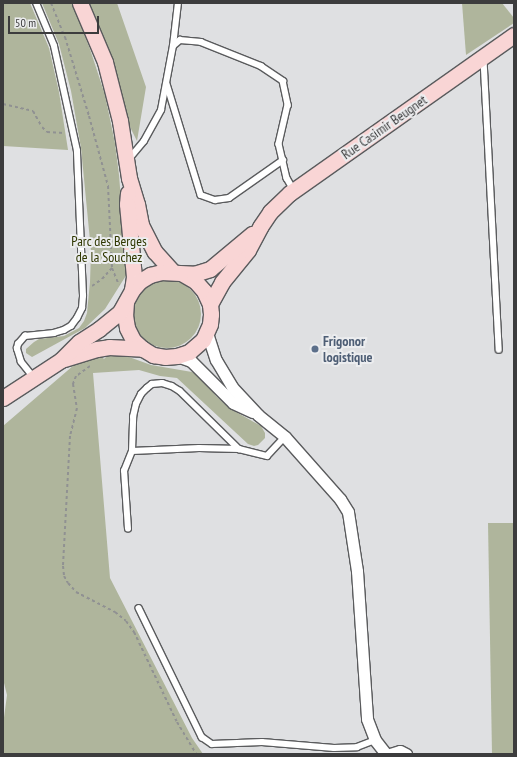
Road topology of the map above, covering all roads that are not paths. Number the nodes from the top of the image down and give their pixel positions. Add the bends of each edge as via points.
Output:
1 (36, 3) edge
2 (80, 3) edge
3 (178, 3) edge
4 (514, 35) edge
5 (173, 46) junction
6 (484, 57) junction
7 (166, 81) junction
8 (283, 160) junction
9 (126, 162) junction
10 (129, 178) junction
11 (294, 190) junction
12 (260, 226) junction
13 (178, 273) junction
14 (129, 296) junction
15 (210, 304) junction
16 (207, 333) junction
17 (143, 349) junction
18 (499, 350) dead end
19 (177, 356) junction
20 (61, 360) junction
21 (33, 378) junction
22 (3, 398) edge
23 (258, 415) junction
24 (285, 437) junction
25 (239, 449) junction
26 (132, 452) junction
27 (128, 529) dead end
28 (138, 608) dead end
29 (375, 740) junction
30 (386, 754) edge
31 (390, 754) edge
32 (406, 754) edge

1 - 21 lane via 54,46 77,151 82,308 71,326 64,330 54,334 25,336 18,344 21,362
2 - 9 main road via 105,62 120,121
3 - 5 lane
4 - 6 main road, Rue Casimir Beugnet
5 - 7 lane
5 - 8 lane via 180,40 200,42 261,66 283,81 288,105 278,144
6 - 11 main road, Rue Casimir Beugnet
6 - 18 lane
7 - 8 lane via 201,195 215,200 229,198
7 - 9 lane via 162,110 144,141
8 - 11 lane via 287,178
9 - 10 main road
10 - 13 main road via 141,226 154,252
10 - 14 main road via 127,204 133,259
11 - 12 main road, Rue Casimir Beugnet via 270,212
12 - 13 main road via 210,269 194,274
12 - 15 main road via 248,250 222,282
13 - 14 main road via 161,272 150,275 140,281
13 - 15 main road via 200,286
14 - 17 main road via 125,315 127,328 133,340
14 - 20 main road via 120,312 79,342
15 - 16 main road
16 - 19 main road via 189,352
16 - 23 street via 220,370
17 - 19 main road via 153,355
17 - 20 main road via 103,348
19 - 23 street via 191,361 233,403
20 - 21 main road
21 - 22 main road
23 - 24 street
24 - 25 lane via 267,456
24 - 29 street via 340,499 348,512 357,571 368,719
25 - 26 lane via 199,448
25 - 26 lane via 180,391 162,383 152,384 147,388 136,404
26 - 27 lane via 124,471
28 - 29 lane via 202,737 212,744 262,742 334,748 357,747
29 - 30 street
31 - 32 street via 400,751

